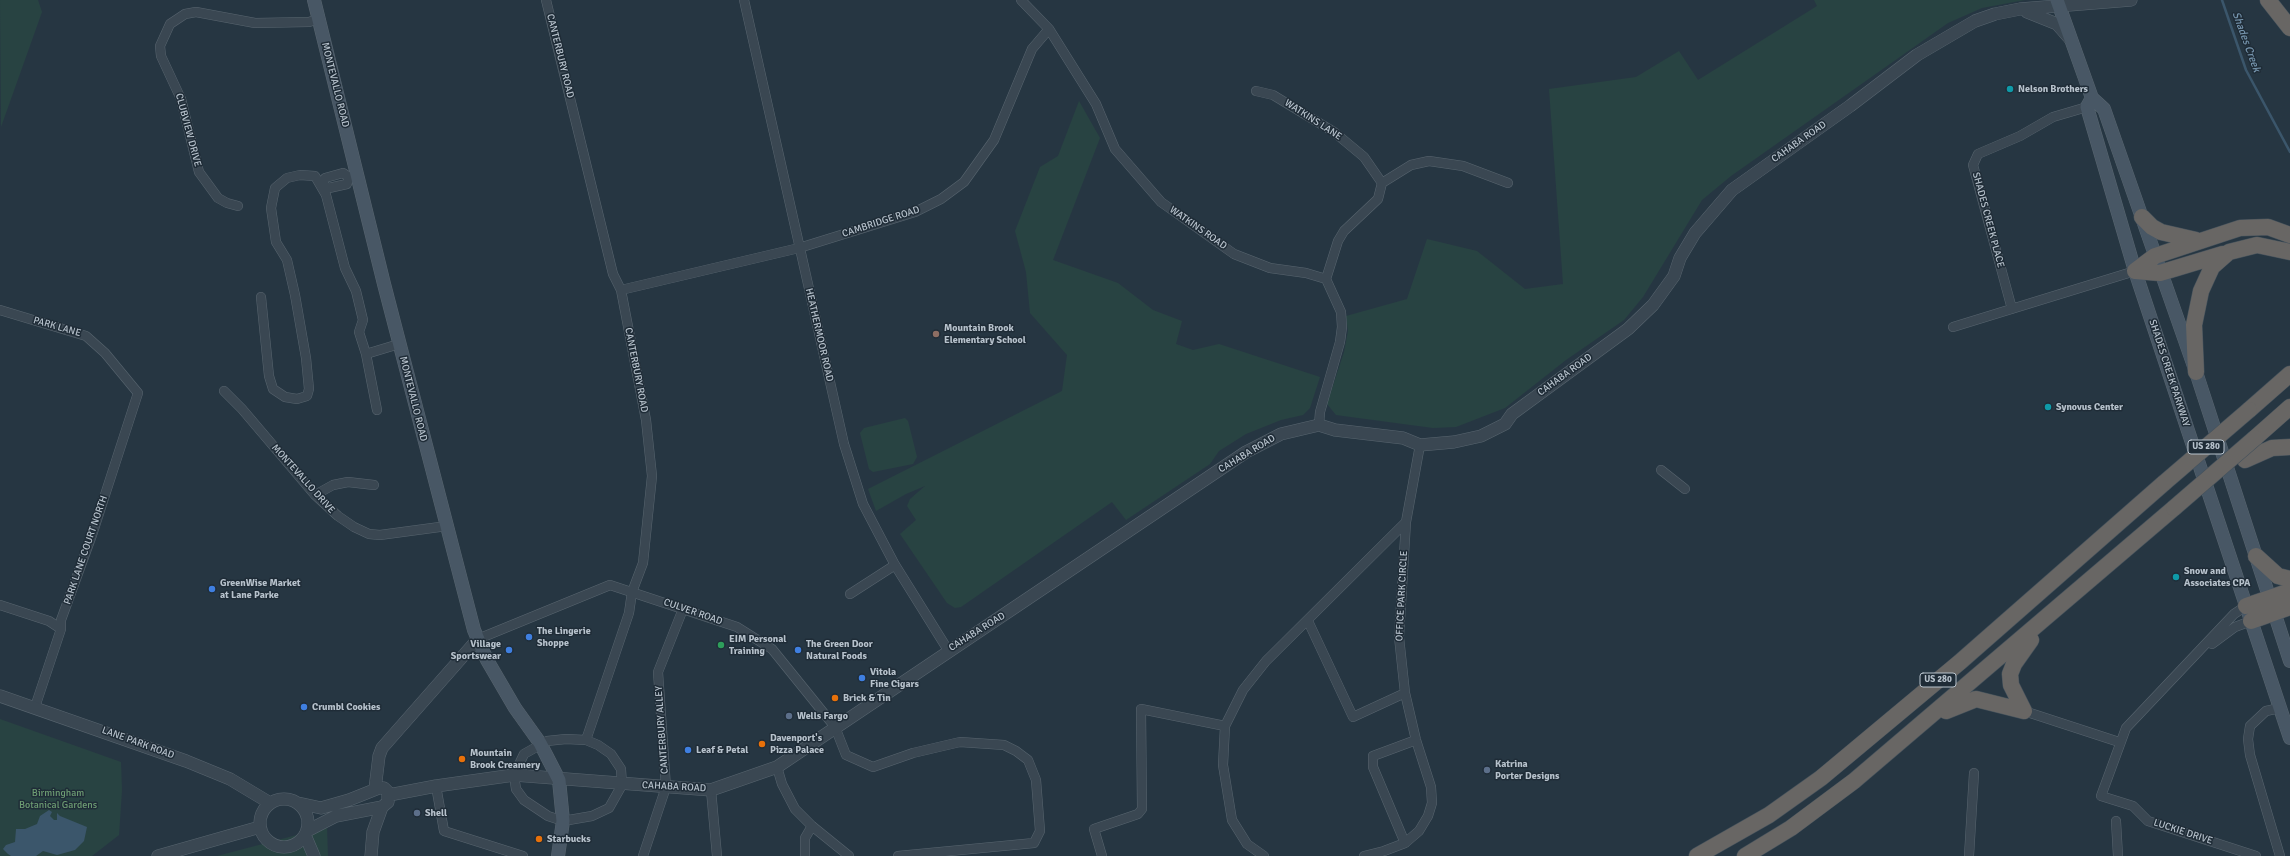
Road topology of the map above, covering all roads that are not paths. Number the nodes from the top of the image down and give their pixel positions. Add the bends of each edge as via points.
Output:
1 (314, 0) edge
2 (546, 0) edge
3 (744, 0) edge
4 (1021, 0) edge
5 (2131, 0) edge
6 (2268, 0) edge
7 (2058, 3) edge
8 (2020, 9) junction
9 (318, 19) junction
10 (2290, 28) edge
11 (1049, 29) junction
12 (2072, 41) junction
13 (1256, 91) dead end
14 (2089, 103) junction
15 (353, 176) junction
16 (1508, 182) dead end
17 (1382, 183) junction
18 (322, 185) junction
19 (238, 206) dead end
20 (2142, 217) junction
21 (2290, 235) edge
22 (2198, 241) junction
23 (799, 248) junction
24 (2229, 252) junction
25 (2290, 252) edge
26 (2155, 256) junction
27 (2135, 271) junction
28 (2160, 272) junction
29 (1326, 279) junction
30 (621, 290) junction
31 (261, 297) dead end
32 (2012, 309) junction
33 (0, 310) edge
34 (1953, 327) dead end
35 (399, 344) junction
36 (366, 354) junction
37 (2290, 369) edge
38 (2196, 372) junction
39 (2290, 374) edge
40 (2277, 386) junction
41 (224, 391) dead end
42 (138, 393) joint
43 (2290, 407) edge
44 (377, 410) dead end
45 (1319, 426) junction
46 (1420, 444) junction
47 (2290, 447) edge
48 (1661, 470) dead end
49 (374, 485) dead end
50 (1685, 489) dead end
51 (315, 495) junction
52 (2176, 513) junction
53 (1406, 522) junction
54 (447, 526) junction
55 (2256, 556) junction
56 (895, 565) junction
57 (2290, 579) edge
58 (2290, 591) edge
59 (632, 592) junction
60 (850, 594) dead end
61 (0, 605) edge
62 (2246, 606) junction
63 (2271, 606) junction
64 (2290, 608) edge
65 (683, 609) junction
66 (2049, 617) junction
67 (1308, 621) junction
68 (2251, 621) junction
69 (61, 629) junction
70 (478, 639) junction
71 (948, 650) junction
72 (2196, 655) junction
73 (2290, 661) edge
74 (1405, 693) junction
75 (0, 696) edge
76 (35, 707) junction
77 (2280, 708) junction
78 (2024, 711) junction
79 (1930, 718) junction
80 (1225, 726) junction
81 (834, 727) junction
82 (2290, 738) edge
83 (586, 740) junction
84 (1416, 740) junction
85 (2119, 742) junction
86 (540, 743) junction
87 (777, 767) junction
88 (1974, 773) dead end
89 (514, 775) junction
90 (559, 780) junction
91 (622, 785) junction
92 (436, 786) junction
93 (666, 786) junction
94 (376, 789) junction
95 (711, 790) junction
96 (388, 795) junction
97 (270, 803) junction
98 (298, 803) junction
99 (382, 807) junction
100 (563, 821) junction
101 (2116, 821) dead end
102 (812, 826) junction
103 (260, 827) junction
104 (306, 833) junction
105 (1405, 843) junction
106 (280, 847) junction
107 (158, 856) edge
108 (292, 856) edge
109 (314, 856) edge
110 (371, 856) edge
111 (523, 856) edge
112 (558, 856) edge
113 (643, 856) edge
114 (717, 856) edge
115 (805, 856) edge
116 (849, 856) edge
117 (898, 856) edge
118 (1102, 856) edge
119 (1264, 856) edge
120 (1364, 856) edge
121 (1697, 856) edge
122 (1745, 856) edge
123 (1969, 856) edge
124 (2118, 856) edge
125 (2256, 856) edge
126 (2280, 856) edge

1 - 9 main road, MONTEVALLO ROAD
2 - 30 street, CANTERBURY ROAD via 613,274
3 - 23 street, HEATHERMOOR ROAD
4 - 11 street, WATKINS ROAD
5 - 7 street, CAHABA ROAD
6 - 10 highway
7 - 8 street, CAHABA ROAD
7 - 12 main road, SHADES CREEK PARKWAY
8 - 12 street via 2057,24
8 - 46 street, CAHABA ROAD via 1975,21 1917,55 1732,190 1696,234 1680,258 1674,276 1653,305 1628,329 1512,414 1505,424 1481,436 1454,442
9 - 15 main road, MONTEVALLO ROAD
9 - 19 street, CLUBVIEW DRIVE via 309,22 255,23 196,12 185,14 170,24 160,46 161,56 181,99 199,172 218,198 227,204
11 - 23 street, CAMBRIDGE ROAD via 1032,48 994,140 964,182 941,199 915,212
11 - 29 street, WATKINS ROAD via 1096,104 1114,150 1160,202 1234,254 1270,268 1306,272
12 - 14 main road, SHADES CREEK PARKWAY
13 - 17 street, WATKINS LANE via 1273,95 1334,132 1364,157
14 - 20 main road, SHADES CREEK PARKWAY via 2104,109
14 - 27 main road, SHADES CREEK PARKWAY
14 - 32 street, SHADES CREEK PLACE via 2053,117 2020,136 1978,154 1973,165
15 - 18 street via 347,184 329,188
15 - 35 main road, MONTEVALLO ROAD
16 - 17 street via 1463,166 1429,161 1411,165
17 - 29 street via 1378,198 1344,231 1338,241
18 - 31 street via 315,176 300,175 287,178 275,188 271,208 276,242 287,260 295,295 306,358 309,389 307,396 298,399 285,397 273,390 269,376
18 - 36 street via 345,268 356,291 363,320 359,332
20 - 22 highway via 2161,232
20 - 26 main road, SHADES CREEK PARKWAY
21 - 22 highway via 2258,226 2240,228
22 - 26 highway
23 - 30 street, CAMBRIDGE ROAD
23 - 56 street, HEATHERMOOR ROAD via 844,444 863,504
24 - 25 highway via 2257,245
24 - 28 highway
24 - 38 highway via 2212,267 2201,291 2194,325
26 - 27 highway
26 - 28 main road, SHADES CREEK PARKWAY
27 - 28 highway
27 - 32 street
27 - 62 main road, SHADES CREEK PARKWAY
28 - 38 main road, SHADES CREEK PARKWAY
29 - 45 street via 1341,312 1340,342 1320,412
30 - 59 street, CANTERBURY ROAD via 646,420 652,476 646,546 643,563
32 - 34 street
33 - 42 street, PARK LANE via 86,336 105,353
35 - 36 street
35 - 54 main road, MONTEVALLO ROAD
36 - 44 street
37 - 40 highway
38 - 55 main road, SHADES CREEK PARKWAY
39 - 40 highway, US 280
40 - 121 highway, US 280, bridge via 1960,662 1821,778 1769,815
41 - 51 street, MONTEVALLO DRIVE
42 - 69 street, PARK LANE COURT NORTH via 92,535 61,620
43 - 52 highway, US 280, bridge
45 - 46 street, CAHABA ROAD via 1403,438
45 - 71 street, CAHABA ROAD via 1281,434 1246,452 1038,593
46 - 53 street, OFFICE PARK CIRCLE
47 - 52 highway via 2272,448 2245,460
48 - 50 street
49 - 51 street via 348,482 333,485
51 - 54 street, MONTEVALLO DRIVE via 338,516 369,534 380,535
52 - 66 highway, US 280 via 2105,581 2074,594
53 - 67 street, OFFICE PARK CIRCLE
53 - 74 street, OFFICE PARK CIRCLE via 1399,637
54 - 70 main road, MONTEVALLO ROAD
55 - 57 highway via 2278,576
55 - 63 main road, SHADES CREEK PARKWAY
56 - 60 street
56 - 71 street, HEATHERMOOR ROAD
58 - 63 highway
59 - 65 street, CULVER ROAD
59 - 70 street, CULVER ROAD via 610,585
59 - 83 street, CANTERBURY ROAD via 629,613
61 - 69 street via 49,621
62 - 63 highway
62 - 68 main road, SHADES CREEK PARKWAY
62 - 72 street, LUCKIE DRIVE via 2234,614
63 - 64 highway
63 - 68 highway
63 - 73 main road, SHADES CREEK PARKWAY
65 - 81 street, CULVER ROAD via 737,627 772,649
65 - 93 street, CANTERBURY ALLEY via 658,672
66 - 78 highway via 2014,664 2010,674 2011,685
66 - 79 highway, US 280
67 - 74 street via 1353,717
67 - 80 street, OFFICE PARK CIRCLE via 1266,661 1243,690
68 - 72 street, LUCKIE DRIVE via 2235,627
68 - 77 main road, SHADES CREEK PARKWAY
69 - 76 street, PARK LANE COURT NORTH
70 - 86 main road, MONTEVALLO ROAD via 515,708
70 - 94 street, CULVER ROAD via 382,748
71 - 81 street, CAHABA ROAD
72 - 85 street, LUCKIE DRIVE via 2126,728
74 - 84 street, OFFICE PARK CIRCLE
75 - 76 street, LANE PARK ROAD
76 - 97 street, LANE PARK ROAD via 216,773
77 - 82 main road, SHADES CREEK PARKWAY
77 - 126 street via 2266,712 2250,726 2248,739 2250,755
78 - 79 highway via 1976,699
78 - 85 street
79 - 122 highway, US 280 via 1824,804
80 - 118 street via 1141,709 1142,809 1138,814 1094,829
80 - 119 street, OFFICE PARK CIRCLE via 1223,765 1232,820 1247,844
81 - 87 street, CAHABA ROAD
81 - 117 street, CULVER ROAD via 846,755 873,767 913,753 960,742 1004,745 1028,760 1036,780 1040,831 1034,843
83 - 86 street via 566,739
83 - 91 street via 611,754 621,769
84 - 105 street, OFFICE PARK CIRCLE via 1431,787 1432,803 1428,816 1418,831
84 - 105 street via 1373,756 1373,767
85 - 125 street, LUCKIE DRIVE via 2101,796 2133,806 2148,820
86 - 89 street via 524,754
86 - 90 main road, MONTEVALLO ROAD
87 - 95 street, CAHABA ROAD
87 - 102 street via 782,784 795,809
88 - 123 street
89 - 90 street, CAHABA ROAD
89 - 92 street, CAHABA ROAD
89 - 100 street via 516,789 524,800 548,816
90 - 91 street, CAHABA ROAD
90 - 100 main road
91 - 93 street, CAHABA ROAD
91 - 100 street via 609,808 592,816
92 - 96 street, CAHABA ROAD
92 - 111 street via 444,831
93 - 95 street, CAHABA ROAD
93 - 113 street, CANTERBURY ALLEY
94 - 96 street via 384,788
94 - 98 street via 321,808
95 - 114 street
96 - 99 street via 388,802
97 - 98 street via 287,799
97 - 103 street via 262,812
98 - 104 street via 308,817
99 - 104 street via 336,816
99 - 110 street via 373,832
100 - 112 main road
101 - 124 street
102 - 115 street via 805,838
102 - 116 street
103 - 106 street via 266,840
103 - 107 street
104 - 106 street via 292,846
104 - 109 street
105 - 120 street, OFFICE PARK CIRCLE
106 - 108 street

